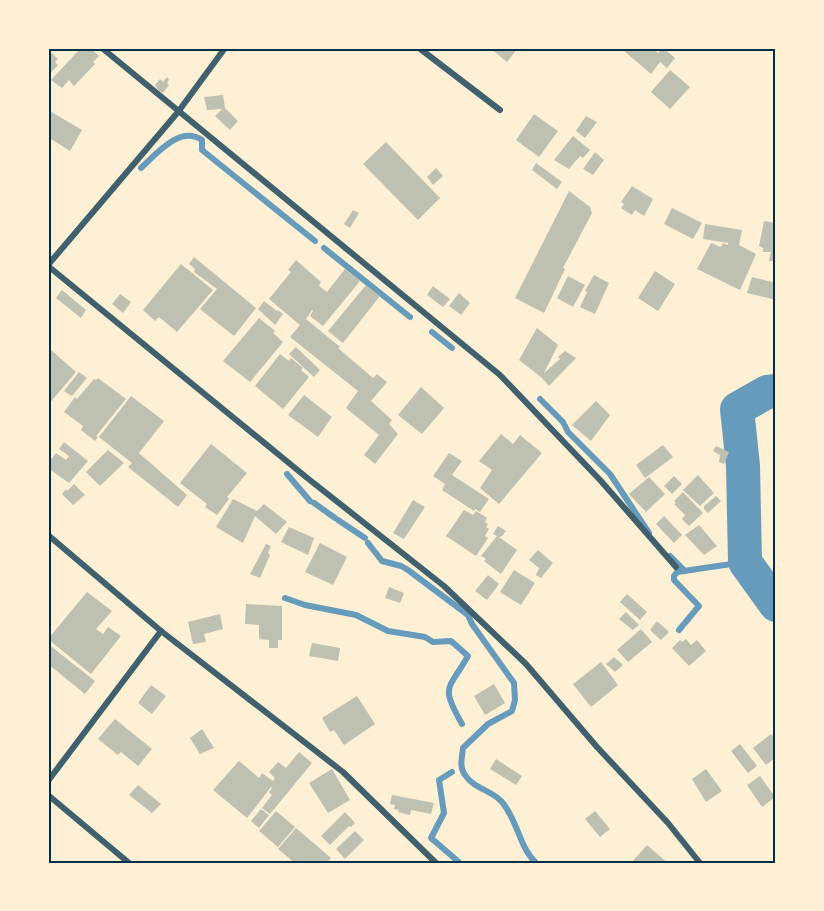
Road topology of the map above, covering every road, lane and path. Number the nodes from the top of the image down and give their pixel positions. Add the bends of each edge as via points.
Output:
1 (102, 48) edge
2 (225, 48) edge
3 (419, 48) edge
4 (501, 110) dead end
5 (178, 112) junction
6 (48, 266) edge
7 (48, 535) edge
8 (676, 567) dead end
9 (161, 631) junction
10 (48, 781) edge
11 (48, 795) edge
12 (129, 863) edge
13 (436, 863) edge
14 (700, 863) edge

1 - 5 street
2 - 5 street
3 - 4 street
5 - 6 street
5 - 8 street via 500,375
6 - 14 street via 444,586 526,664
7 - 9 street
9 - 10 street
9 - 13 street via 343,772
11 - 12 street

